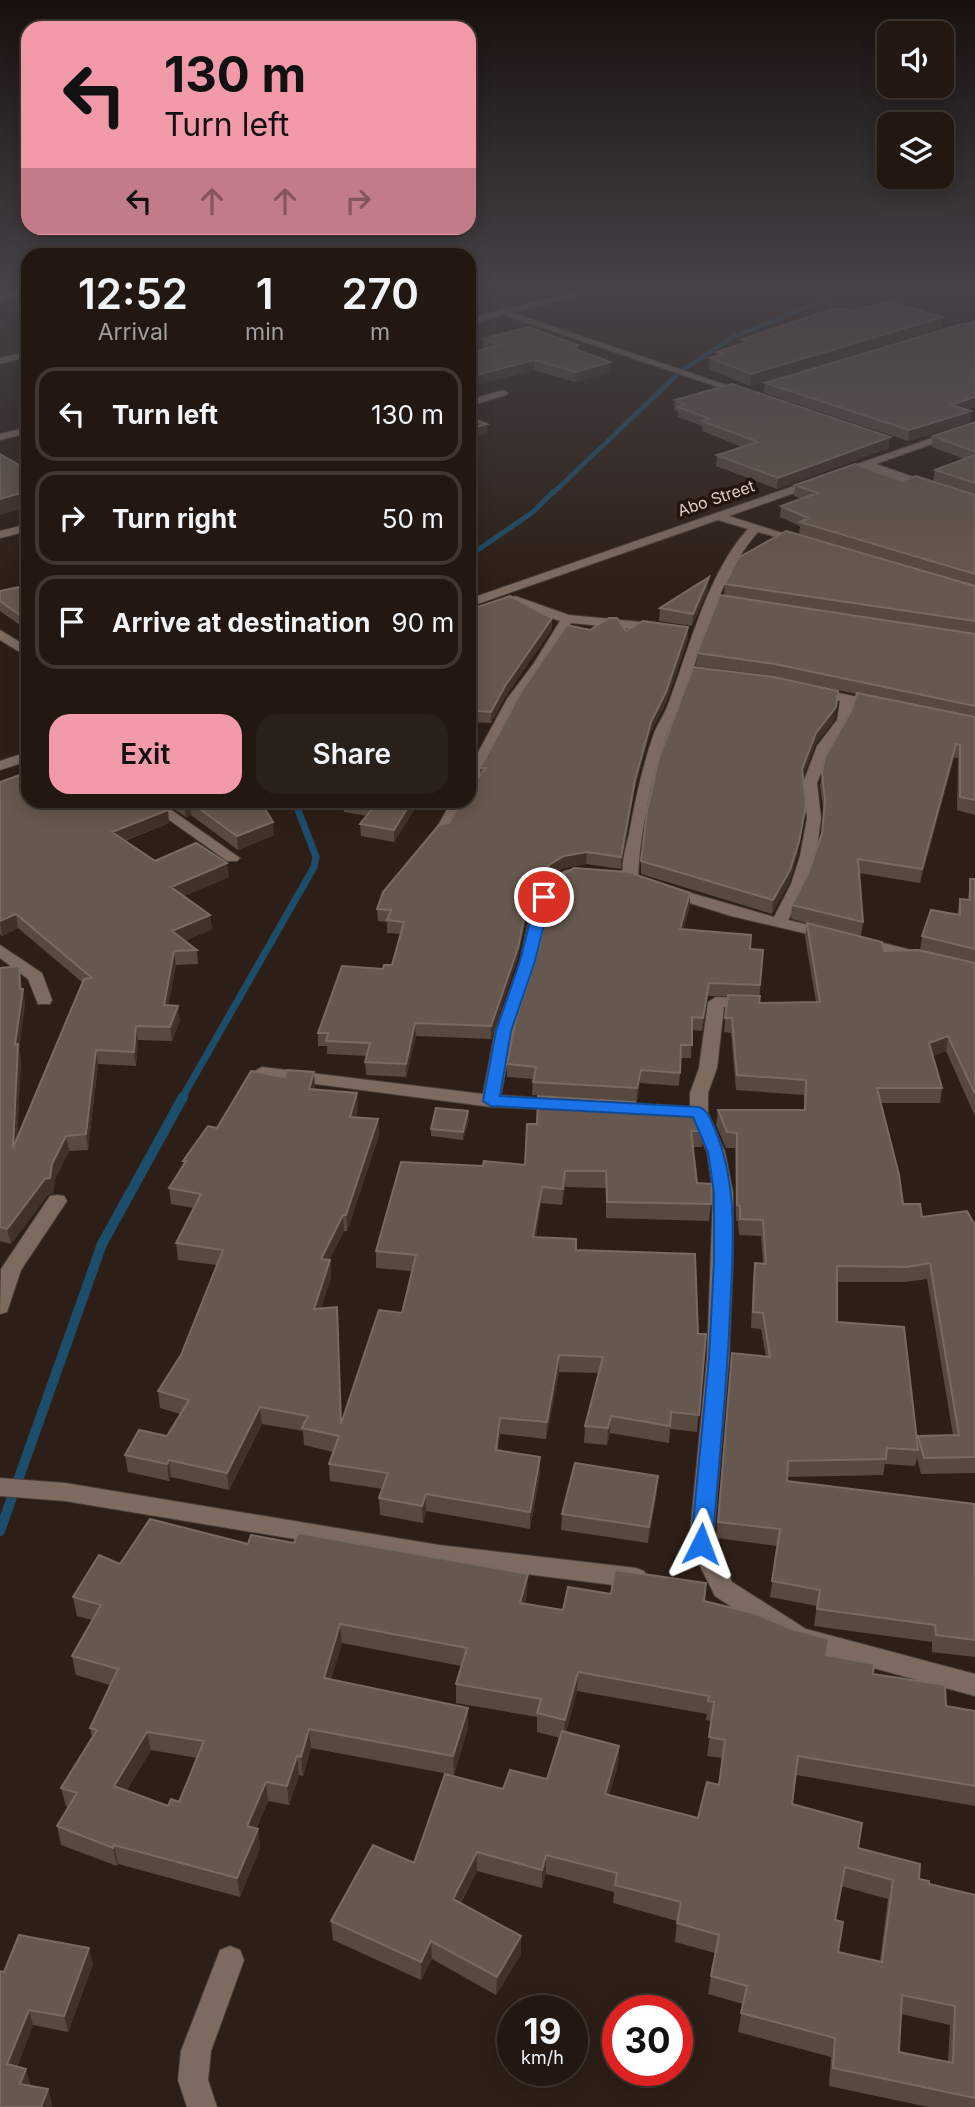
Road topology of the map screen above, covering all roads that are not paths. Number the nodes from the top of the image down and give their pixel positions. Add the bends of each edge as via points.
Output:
1 (729, 387) edge
2 (503, 393) dead end
3 (758, 394) edge
4 (476, 400) edge
5 (975, 426) edge
6 (21, 432) edge
7 (0, 437) edge
8 (897, 444) dead end
9 (909, 449) junction
10 (865, 464) junction
11 (975, 502) edge
12 (716, 516) junction
13 (757, 527) junction
14 (21, 529) edge
15 (0, 535) edge
16 (820, 547) edge
17 (497, 592) junction
18 (476, 600) edge
19 (567, 619) junction
20 (688, 632) junction
21 (0, 634) edge
22 (21, 648) edge
23 (797, 689) edge
24 (847, 699) junction
25 (887, 707) edge
26 (21, 758) edge
27 (0, 766) edge
28 (476, 769) edge
29 (160, 808) edge
30 (455, 808) edge
31 (442, 831) edge
32 (232, 858) dead end
33 (642, 883) junction
34 (778, 923) junction
35 (0, 950) edge
36 (937, 961) edge
37 (44, 1000) dead end
38 (770, 1003) edge
39 (262, 1072) edge
40 (491, 1101) junction
41 (578, 1107) edge
42 (57, 1200) dead end
43 (0, 1307) edge
44 (0, 1487) edge
45 (655, 1580) edge
46 (696, 1585) edge
47 (723, 1589) junction
48 (975, 1685) edge
49 (230, 1960) dead end
50 (202, 2107) edge

1 - 3 street
2 - 4 street
5 - 9 street, Abo Street
6 - 7 street
8 - 9 street
9 - 10 street, Abo Street
10 - 11 street
10 - 12 street, Abo Street
12 - 13 street
12 - 17 street, Abo Street
13 - 16 street
13 - 20 street via 744,540 718,601
14 - 15 street
17 - 18 street, Abo Street
17 - 19 street
19 - 20 street
19 - 28 street via 514,699
20 - 33 street via 690,672 660,734 631,861
21 - 22 street
23 - 24 street
24 - 25 street
24 - 34 street via 844,721 824,746 810,783 814,818 808,856
26 - 27 street
29 - 32 street
30 - 31 street
33 - 34 street
33 - 40 street via 569,874 541,900 528,961 504,1031
34 - 36 street
35 - 37 street via 36,977
38 - 47 street via 716,1002 708,1068 693,1112 716,1152 723,1193 718,1358 701,1544
39 - 40 street
40 - 41 street
42 - 43 street via 11,1269
44 - 45 street via 65,1492 439,1554
46 - 47 street
47 - 48 street via 799,1638
49 - 50 street via 196,2051 193,2080

